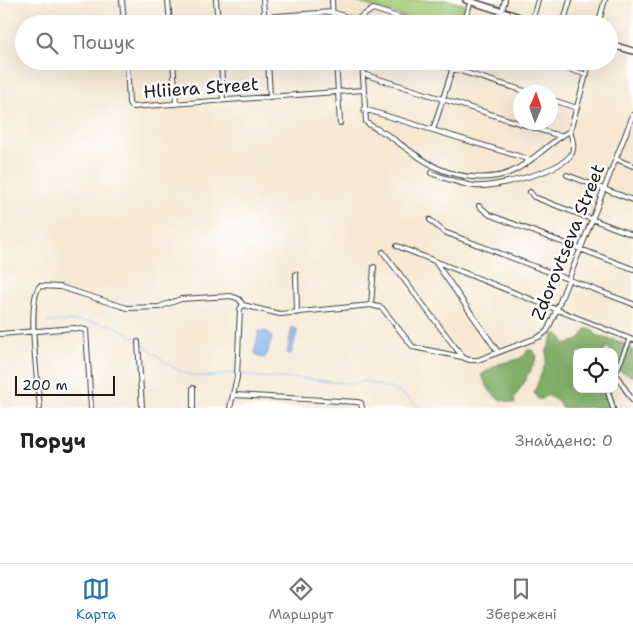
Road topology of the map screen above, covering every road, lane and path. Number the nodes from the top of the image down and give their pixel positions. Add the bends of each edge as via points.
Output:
1 (122, 0) edge
2 (168, 0) edge
3 (216, 0) edge
4 (263, 0) edge
5 (332, 0) edge
6 (469, 0) edge
7 (505, 0) edge
8 (538, 0) edge
9 (570, 0) edge
10 (605, 0) edge
11 (502, 11) junction
12 (332, 12) junction
13 (123, 15) edge
14 (169, 15) edge
15 (217, 15) edge
16 (264, 15) edge
17 (291, 15) edge
18 (332, 15) edge
19 (340, 15) edge
20 (366, 15) edge
21 (392, 15) edge
22 (466, 15) edge
23 (515, 15) edge
24 (534, 15) edge
25 (566, 15) edge
26 (601, 15) edge
27 (618, 47) edge
28 (633, 51) edge
29 (128, 70) edge
30 (174, 70) edge
31 (221, 70) edge
32 (269, 70) edge
33 (337, 70) edge
34 (363, 70) edge
35 (452, 70) edge
36 (455, 70) edge
37 (571, 70) edge
38 (587, 70) edge
39 (363, 74) junction
40 (586, 75) junction
41 (513, 87) edge
42 (363, 90) junction
43 (338, 91) junction
44 (270, 96) junction
45 (443, 99) junction
46 (223, 100) junction
47 (558, 102) edge
48 (176, 104) junction
49 (577, 108) junction
50 (364, 109) junction
51 (633, 115) edge
52 (340, 122) dead end
53 (628, 128) junction
54 (433, 130) junction
55 (633, 130) edge
56 (570, 131) junction
57 (560, 136) junction
58 (616, 159) junction
59 (532, 161) junction
60 (633, 166) edge
61 (430, 174) dead end
62 (567, 175) dead end
63 (604, 190) junction
64 (530, 192) dead end
65 (633, 200) edge
66 (479, 206) dead end
67 (593, 219) junction
68 (430, 220) dead end
69 (633, 235) edge
70 (397, 246) dead end
71 (581, 249) junction
72 (383, 252) dead end
73 (436, 262) junction
74 (374, 267) dead end
75 (633, 269) edge
76 (296, 274) dead end
77 (569, 279) junction
78 (633, 304) edge
79 (244, 305) junction
80 (372, 305) junction
81 (557, 309) junction
82 (297, 313) junction
83 (34, 331) junction
84 (0, 334) edge
85 (631, 339) edge
86 (138, 342) dead end
87 (498, 352) junction
88 (462, 357) junction
89 (618, 368) edge
90 (618, 379) edge
91 (193, 388) dead end
92 (608, 393) edge
93 (234, 395) junction
94 (633, 401) edge
95 (361, 406) edge
96 (40, 408) edge
97 (91, 408) edge
98 (142, 408) edge
99 (193, 408) edge
100 (230, 408) edge
101 (613, 408) edge

1 - 13 street
2 - 14 street
3 - 15 street
4 - 16 street
5 - 12 street
6 - 11 street
6 - 22 street
7 - 11 street
8 - 24 street
9 - 25 street
10 - 26 street
11 - 23 street
12 - 17 street
12 - 18 street
12 - 19 street
20 - 21 street via 373,9
27 - 28 street
29 - 48 street, Hliiera Street via 130,106
30 - 48 street
31 - 46 street
32 - 44 street
33 - 43 street
34 - 39 street
35 - 45 street
36 - 41 street
37 - 40 street
38 - 40 street
39 - 42 street
39 - 45 street
40 - 49 street
42 - 43 street, Hliiera Street
42 - 50 street
43 - 44 street, Hliiera Street
43 - 52 street
44 - 46 street, Hliiera Street
45 - 54 street
45 - 57 street
46 - 48 street, Hliiera Street
47 - 49 street
49 - 56 street
50 - 54 street
50 - 59 street via 364,119 368,124 449,172 498,177
51 - 53 street, Zdorovtseva Street
53 - 55 street
53 - 58 street, Zdorovtseva Street
54 - 59 street
56 - 57 street
56 - 61 street via 574,142 567,160 539,174 488,187
57 - 59 street
58 - 60 street
58 - 63 street, Zdorovtseva Street
62 - 63 street
63 - 65 street
63 - 67 street, Zdorovtseva Street
64 - 67 street via 534,197
66 - 71 street via 490,215
67 - 69 street
67 - 71 street, Zdorovtseva Street
68 - 77 street via 444,232
70 - 73 street
71 - 75 street
71 - 77 street, Zdorovtseva Street
72 - 88 street
73 - 81 street
73 - 87 street
74 - 80 street
76 - 82 street
77 - 78 street
77 - 81 street, Zdorovtseva Street
79 - 82 street via 274,314
79 - 83 street via 231,296 181,299 159,307 127,308 60,287 40,286 36,289 34,301
79 - 93 street via 240,309
80 - 82 street
80 - 88 street, Zdorovtseva Street via 382,308 413,347
81 - 85 street
81 - 87 street, Zdorovtseva Street via 543,334
83 - 84 street
83 - 96 street
83 - 97 street via 86,330
85 - 89 street
86 - 98 street
87 - 88 street, Zdorovtseva Street via 478,360
90 - 94 street
91 - 99 street
92 - 101 street
93 - 95 street via 357,402
93 - 100 street

